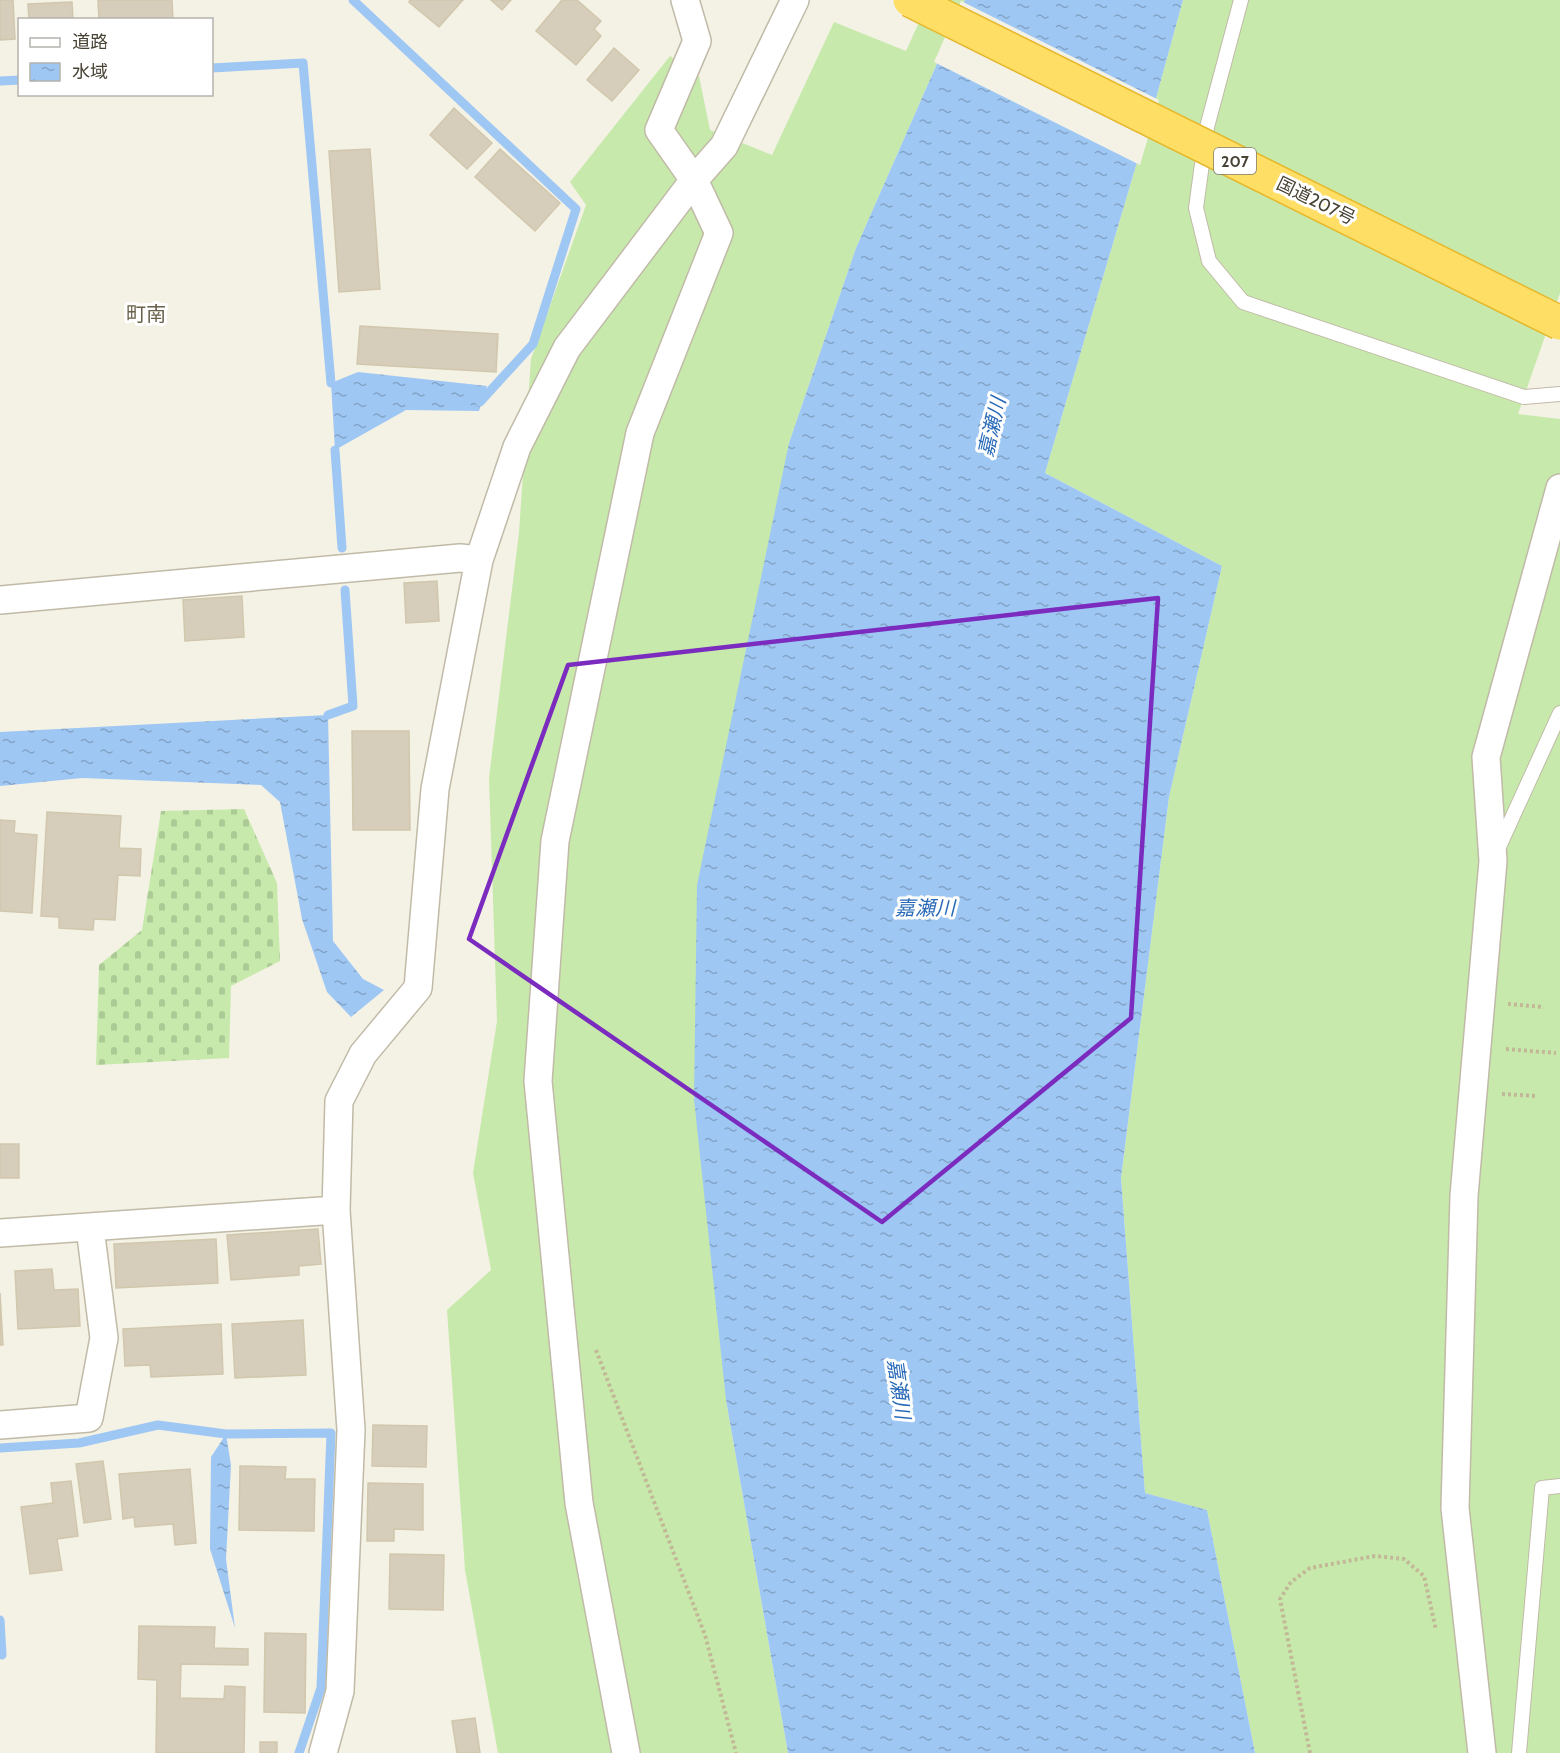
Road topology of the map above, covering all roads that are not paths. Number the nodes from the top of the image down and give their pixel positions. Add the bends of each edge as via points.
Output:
1 (686, 0) edge
2 (795, 0) edge
3 (910, 0) edge
4 (1241, 0) edge
5 (694, 180) junction
6 (1560, 323) edge
7 (1560, 394) edge
8 (1560, 488) edge
9 (479, 560) junction
10 (0, 600) edge
11 (1560, 713) edge
12 (1493, 861) junction
13 (336, 1210) junction
14 (90, 1228) junction
15 (0, 1233) edge
16 (0, 1425) edge
17 (1560, 1486) edge
18 (323, 1753) edge
19 (627, 1753) edge
20 (1482, 1753) edge
21 (1519, 1753) edge

1 - 5 street via 697,41 659,130
2 - 5 street via 724,146
3 - 6 highway, 国道207号 / 207, bridge
4 - 7 lane via 1207,127 1196,208 1209,261 1243,302 1524,397
5 - 9 street via 567,348 517,447
5 - 19 street via 719,233 637,445 555,841 538,1081 579,1503
8 - 12 street via 1486,757
9 - 10 street via 460,558
9 - 13 street via 435,789 418,988 363,1054 339,1101
11 - 12 lane
12 - 20 street via 1464,1196 1455,1508
13 - 14 street
13 - 18 street via 351,1430 340,1691
14 - 15 street
14 - 16 street via 104,1338 89,1418
17 - 21 lane via 1542,1488

